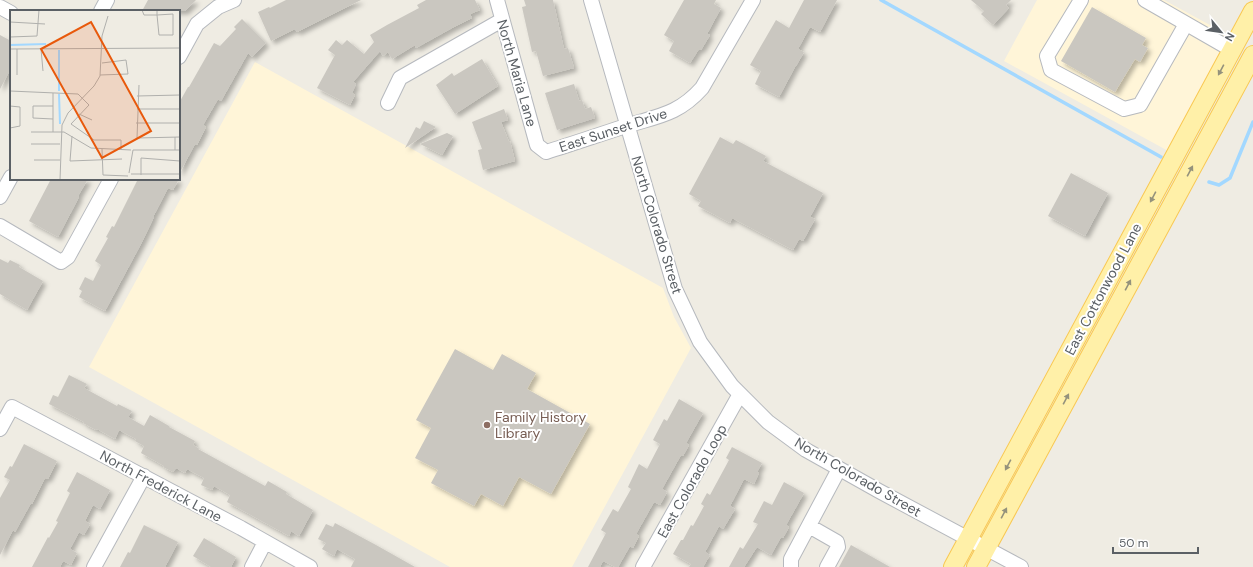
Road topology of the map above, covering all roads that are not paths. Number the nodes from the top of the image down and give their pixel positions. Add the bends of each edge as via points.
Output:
1 (107, 0) edge
2 (234, 0) edge
3 (496, 0) edge
4 (591, 0) edge
5 (753, 0) edge
6 (1081, 0) edge
7 (1145, 0) edge
8 (0, 7) edge
9 (102, 10) edge
10 (1253, 11) edge
11 (10, 12) edge
12 (502, 20) junction
13 (1186, 24) junction
14 (1232, 50) junction
15 (180, 55) edge
16 (1253, 55) edge
17 (388, 103) dead end
18 (627, 126) junction
19 (537, 145) joint
20 (10, 179) edge
21 (111, 180) edge
22 (0, 197) edge
23 (0, 226) edge
24 (740, 394) junction
25 (0, 429) edge
26 (839, 469) junction
27 (144, 476) junction
28 (809, 526) junction
29 (968, 539) junction
30 (265, 542) junction
31 (986, 548) junction
32 (94, 567) edge
33 (252, 567) edge
34 (310, 567) edge
35 (644, 567) edge
36 (791, 567) edge
37 (827, 567) edge
38 (953, 567) edge
39 (976, 567) edge
40 (1021, 567) edge

1 - 9 street
2 - 15 street via 218,7 197,24
3 - 12 street, North Maria Lane
4 - 18 street, North Colorado Street
5 - 18 street, East Sunset Drive via 709,77 693,98 660,116
6 - 13 street via 1048,56 1051,70 1124,109 1140,105
7 - 13 street
8 - 11 street
10 - 14 main road, East Cottonwood Lane
12 - 17 street via 400,78
12 - 19 street, North Maria Lane
13 - 14 street
14 -> 29 main road, East Cottonwood Lane
31 -> 16 main road, East Cottonwood Lane
18 - 19 street, East Sunset Drive via 546,152
18 - 24 street, North Colorado Street via 675,289 700,342
20 - 22 street
21 - 23 street via 68,257 61,262
24 - 26 street, North Colorado Street via 768,422 806,450
24 - 35 street, East Colorado Loop
25 - 27 street, North Frederick Lane via 12,407
26 - 28 street
26 - 29 street, North Colorado Street
27 - 30 street, North Frederick Lane
27 - 32 street
28 - 36 street via 791,559
28 - 37 street via 837,542 838,547
29 - 31 street, North Colorado Street
29 - 38 main road, East Cottonwood Lane
30 - 33 street
30 - 34 street, North Frederick Lane
31 - 39 main road, East Cottonwood Lane
31 - 40 street, North Colorado Street

